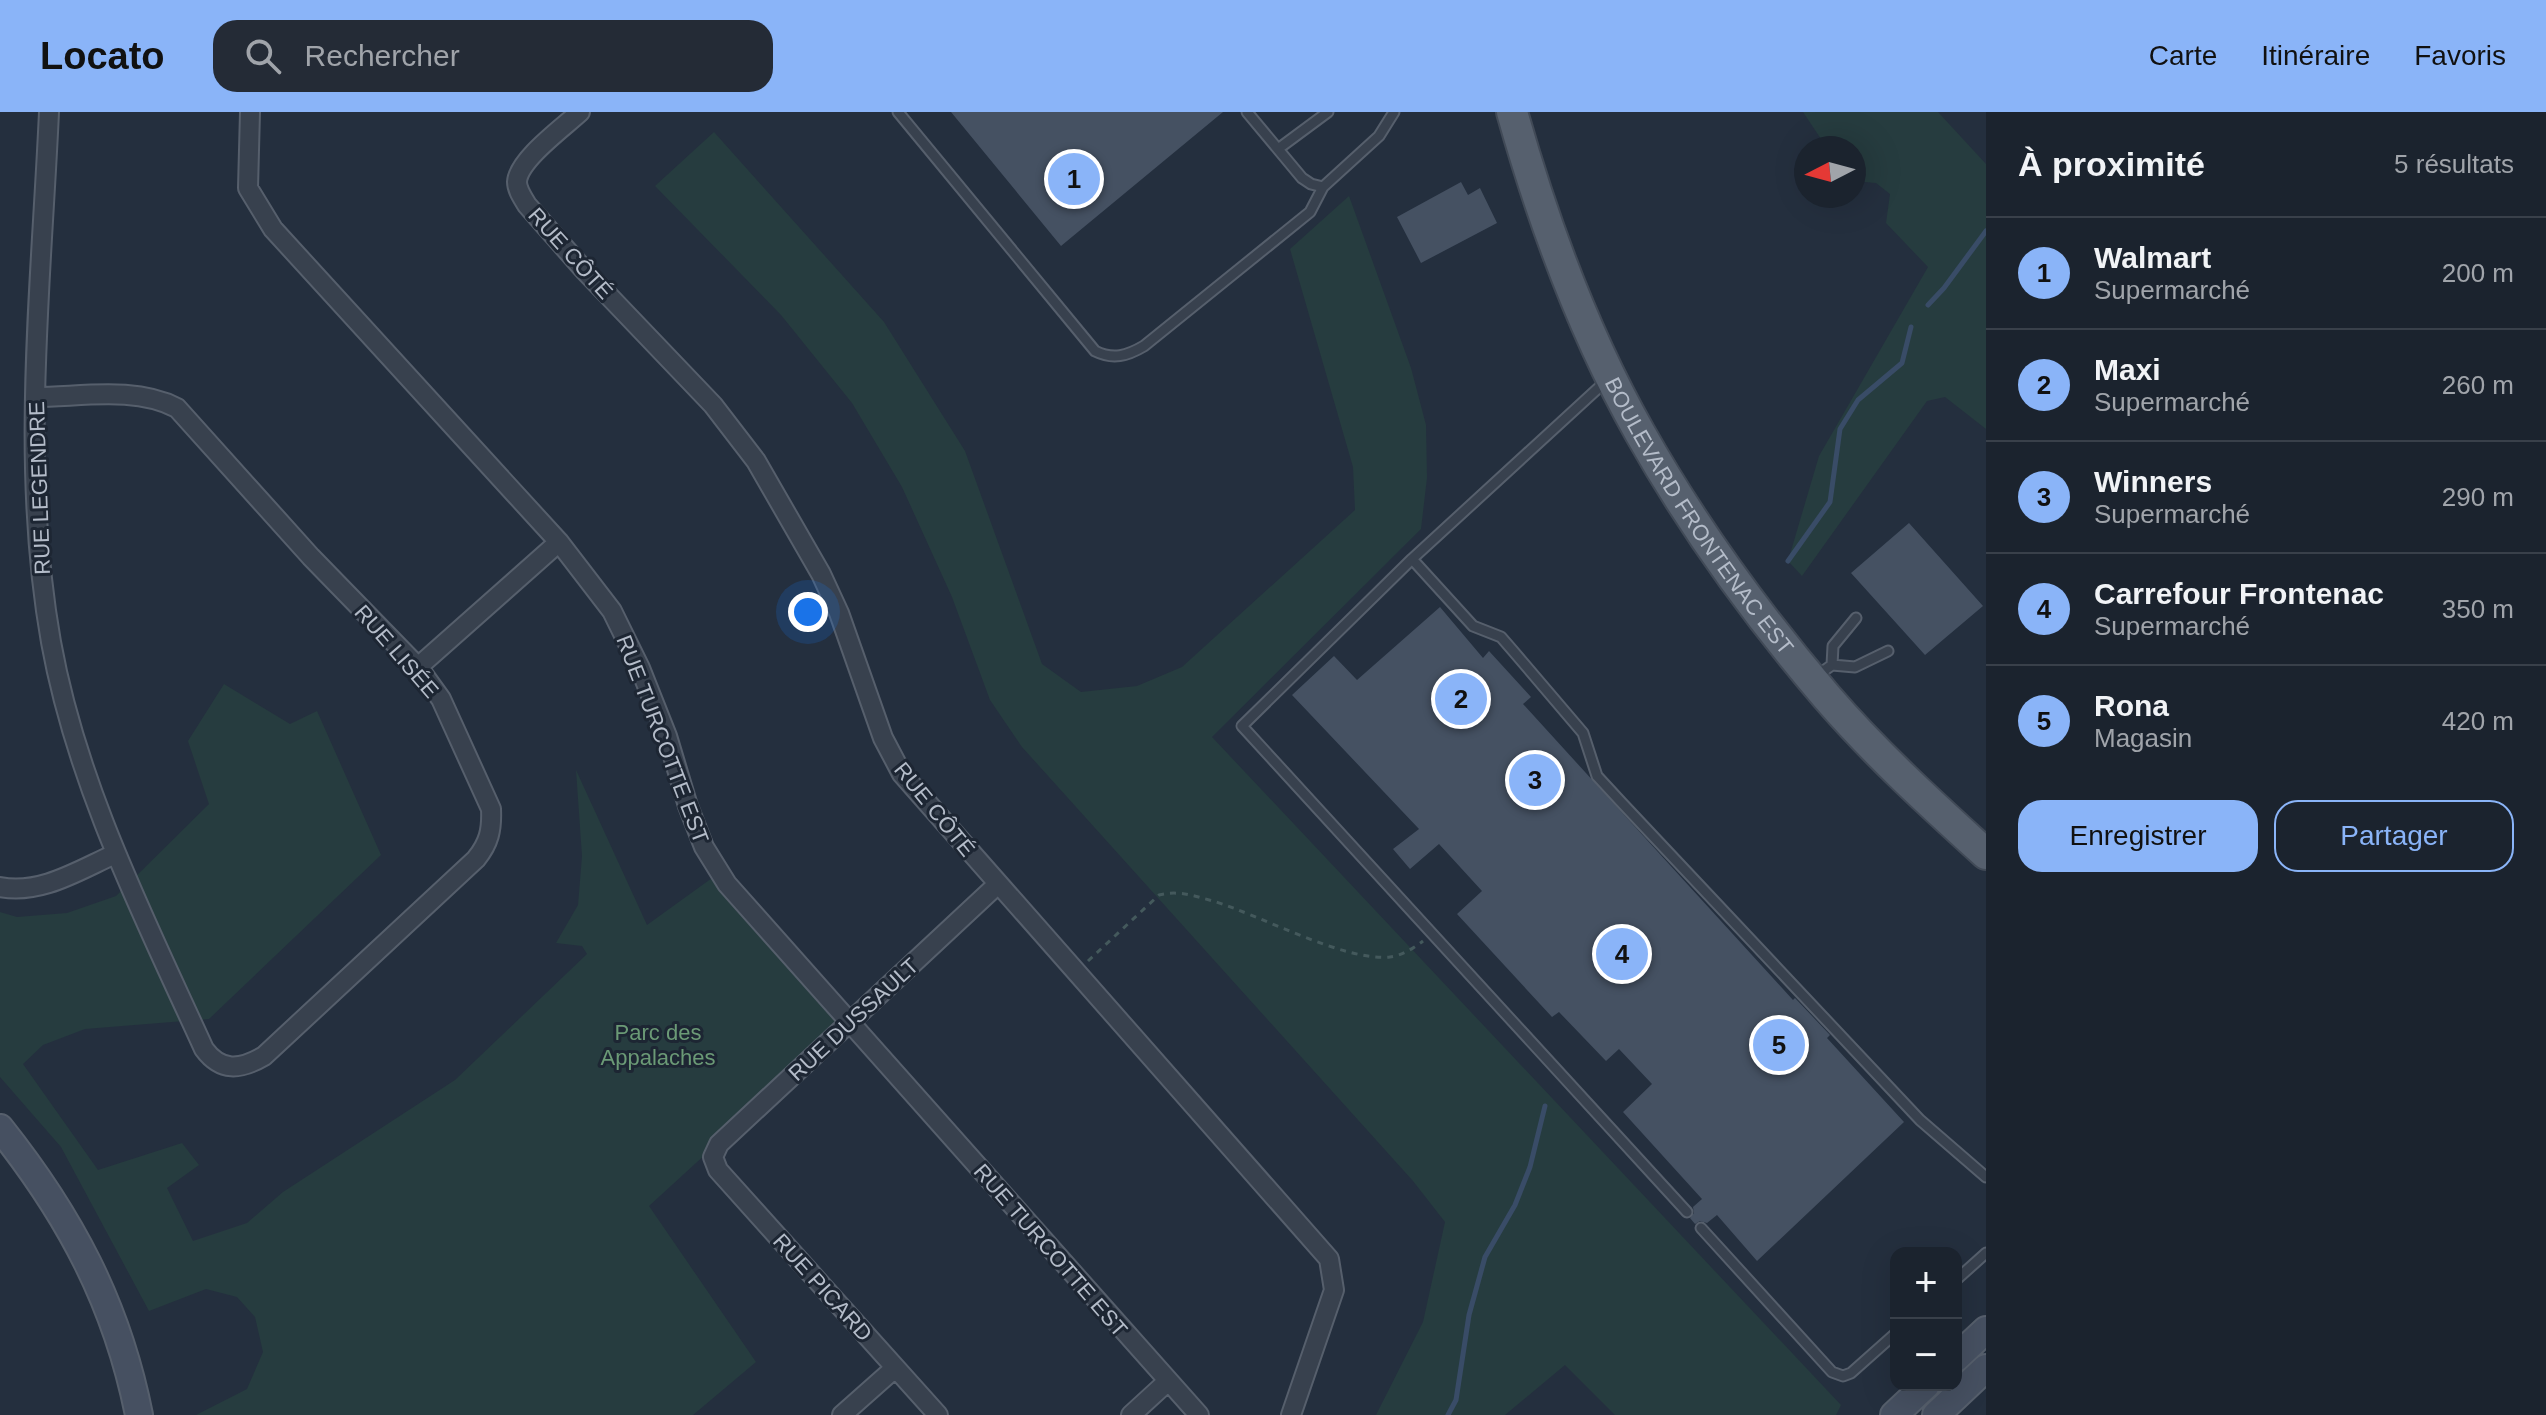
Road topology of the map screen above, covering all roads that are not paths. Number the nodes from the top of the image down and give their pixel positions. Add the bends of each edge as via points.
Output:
1 (49, 112) edge
2 (250, 112) edge
3 (580, 112) edge
4 (898, 112) edge
5 (1247, 112) edge
6 (1328, 112) edge
7 (1394, 112) edge
8 (1512, 112) edge
9 (1278, 149) junction
10 (1323, 187) junction
11 (1611, 376) junction
12 (35, 397) junction
13 (559, 542) junction
14 (1412, 559) junction
15 (1856, 618) dead end
16 (1888, 651) dead end
17 (418, 667) junction
18 (1822, 672) junction
19 (115, 854) junction
20 (1986, 854) edge
21 (998, 884) junction
22 (0, 887) edge
23 (851, 1021) junction
24 (226, 1067) joint
25 (0, 1128) edge
26 (713, 1157) joint
27 (1986, 1177) edge
28 (1687, 1212) dead end
29 (1701, 1228) dead end
30 (1986, 1253) edge
31 (1962, 1275) edge
32 (1986, 1330) edge
33 (1890, 1338) edge
34 (1962, 1352) edge
35 (895, 1368) junction
36 (1986, 1368) edge
37 (1167, 1382) junction
38 (1920, 1391) edge
39 (139, 1415) edge
40 (842, 1415) edge
41 (938, 1415) edge
42 (1131, 1415) edge
43 (1199, 1415) edge
44 (1291, 1415) edge
45 (1894, 1415) edge
46 (1936, 1415) edge

1 - 12 street, RUE LEGENDRE
2 - 13 street, RUE TURCOTTE EST via 248,188 273,229
3 - 21 street, RUE CÔTÉ via 520,170 519,193 713,405 756,461 827,587 893,760
4 - 10 lane via 1095,351 1105,356 1144,346 1310,212
5 - 9 lane
6 - 9 lane
7 - 10 lane via 1379,136
8 - 11 main road, BOULEVARD FRONTENAC EST via 1542,208
9 - 10 lane via 1302,178
11 - 14 lane
11 - 18 main road, BOULEVARD FRONTENAC EST via 1682,503 1768,625
12 - 17 street, RUE LISÉE via 142,396 177,408
12 - 19 street, RUE LEGENDRE via 36,526 52,646 87,778
13 - 17 street
13 - 23 street, RUE TURCOTTE EST via 612,611 640,668 704,847 727,884
14 - 27 lane via 1473,626 1501,637 1583,733 1597,776 1920,1120
14 - 28 lane via 1242,726
15 - 18 lane via 1833,646
16 - 18 lane via 1855,667
17 - 24 street, RUE LISÉE via 441,699 491,809 487,846 264,1056
18 - 20 main road, BOULEVARD FRONTENAC EST via 1886,760
19 - 22 street via 46,885
19 - 24 street, RUE LEGENDRE via 204,1049
21 - 23 street, RUE DUSSAULT
21 - 44 street, RUE CÔTÉ via 1329,1259 1334,1290
23 - 26 street, RUE DUSSAULT via 719,1144
23 - 37 street, RUE TURCOTTE EST
25 - 39 street via 71,1228 122,1344
26 - 35 street, RUE PICARD via 718,1170
29 - 33 lane via 1832,1372 1851,1373
30 - 31 lane
32 - 34 street
35 - 40 street
35 - 41 street, RUE PICARD
36 - 46 street
37 - 42 street
37 - 43 street, RUE TURCOTTE EST
38 - 45 street

